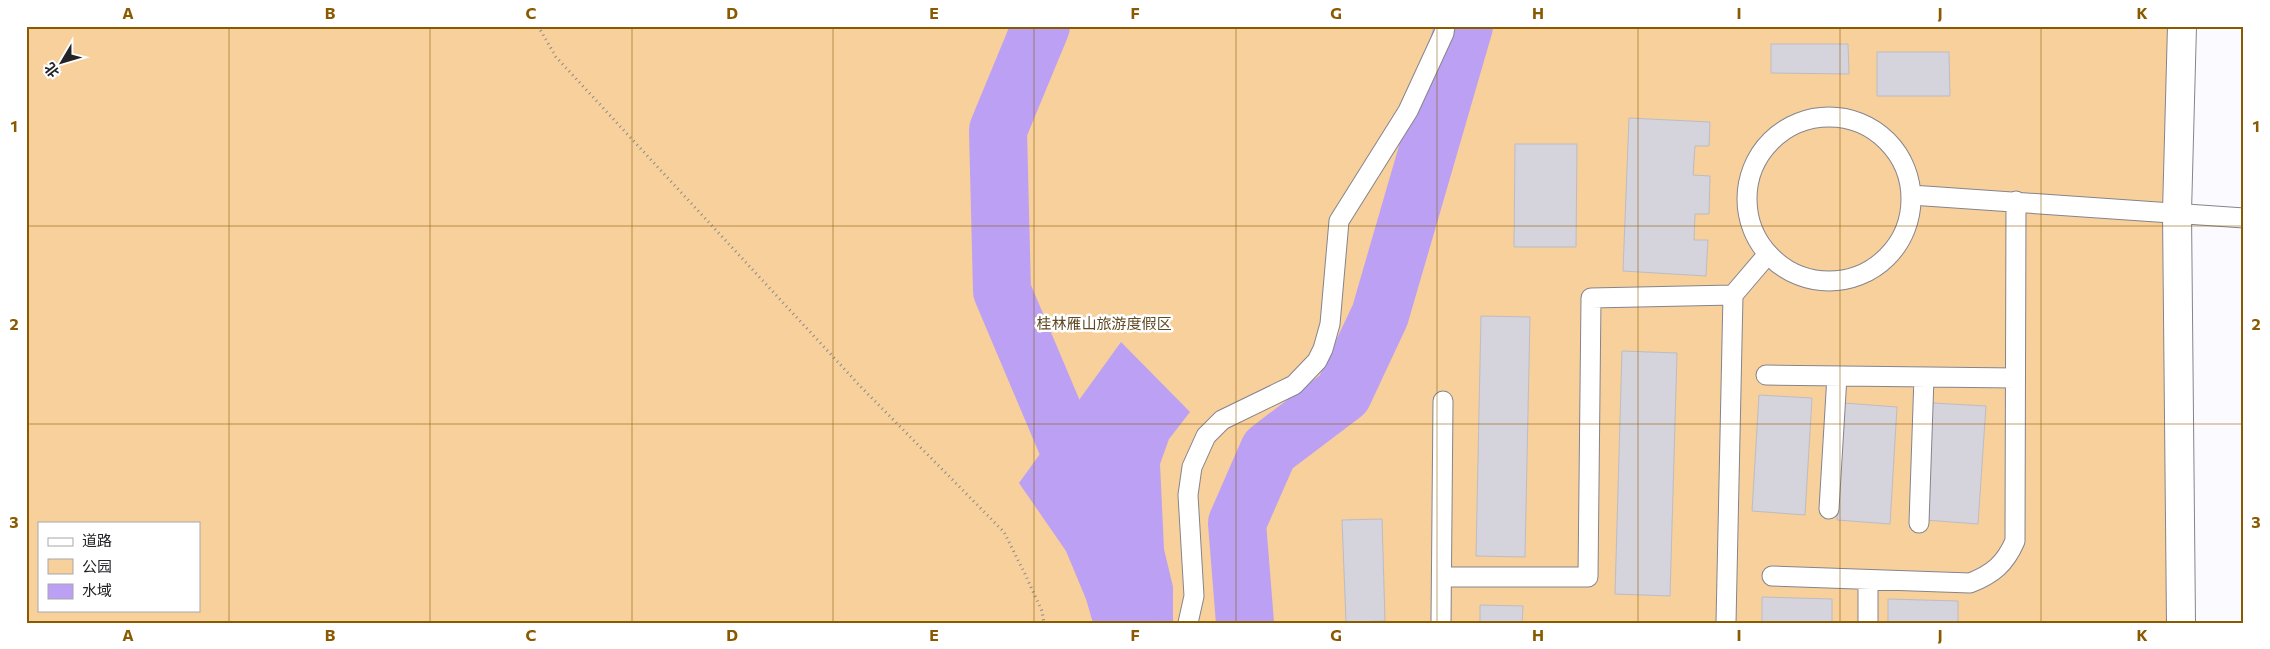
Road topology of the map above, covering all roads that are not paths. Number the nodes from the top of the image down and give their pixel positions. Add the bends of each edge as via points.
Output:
1 (1445, 26) edge
2 (2182, 26) edge
3 (1911, 195) junction
4 (2016, 201) junction
5 (2177, 212) junction
6 (2244, 218) edge
7 (1768, 254) junction
8 (1733, 295) junction
9 (1766, 375) dead end
10 (1837, 376) junction
11 (1924, 377) junction
12 (2015, 378) junction
13 (1443, 401) dead end
14 (1829, 509) dead end
15 (1919, 523) dead end
16 (1772, 576) dead end
17 (1442, 577) junction
18 (1868, 580) junction
19 (1188, 623) edge
20 (1441, 623) edge
21 (1726, 623) edge
22 (1868, 623) edge
23 (2181, 623) edge

1 - 19 lane via 1408,111 1339,221 1330,324 1317,361 1294,385 1222,420 1206,436 1192,466 1188,495 1194,596
2 - 5 street
3 - 4 lane
3 - 7 lane via 1909,219 1900,241 1886,259 1866,273 1844,280 1820,281 1797,275
3 - 7 lane via 1906,170 1893,148 1874,130 1852,120 1826,117 1801,121 1779,134 1761,152 1750,175 1747,200 1750,224
4 - 5 lane
4 - 12 lane
5 - 6 lane
5 - 23 street
7 - 8 lane
8 - 17 lane via 1591,298 1588,576
8 - 21 lane
9 - 10 lane
10 - 11 lane
10 - 14 lane
11 - 12 lane
11 - 15 lane
12 - 18 lane via 2015,541 2000,567 1970,584
13 - 17 lane
16 - 18 lane
17 - 20 lane
18 - 22 lane

